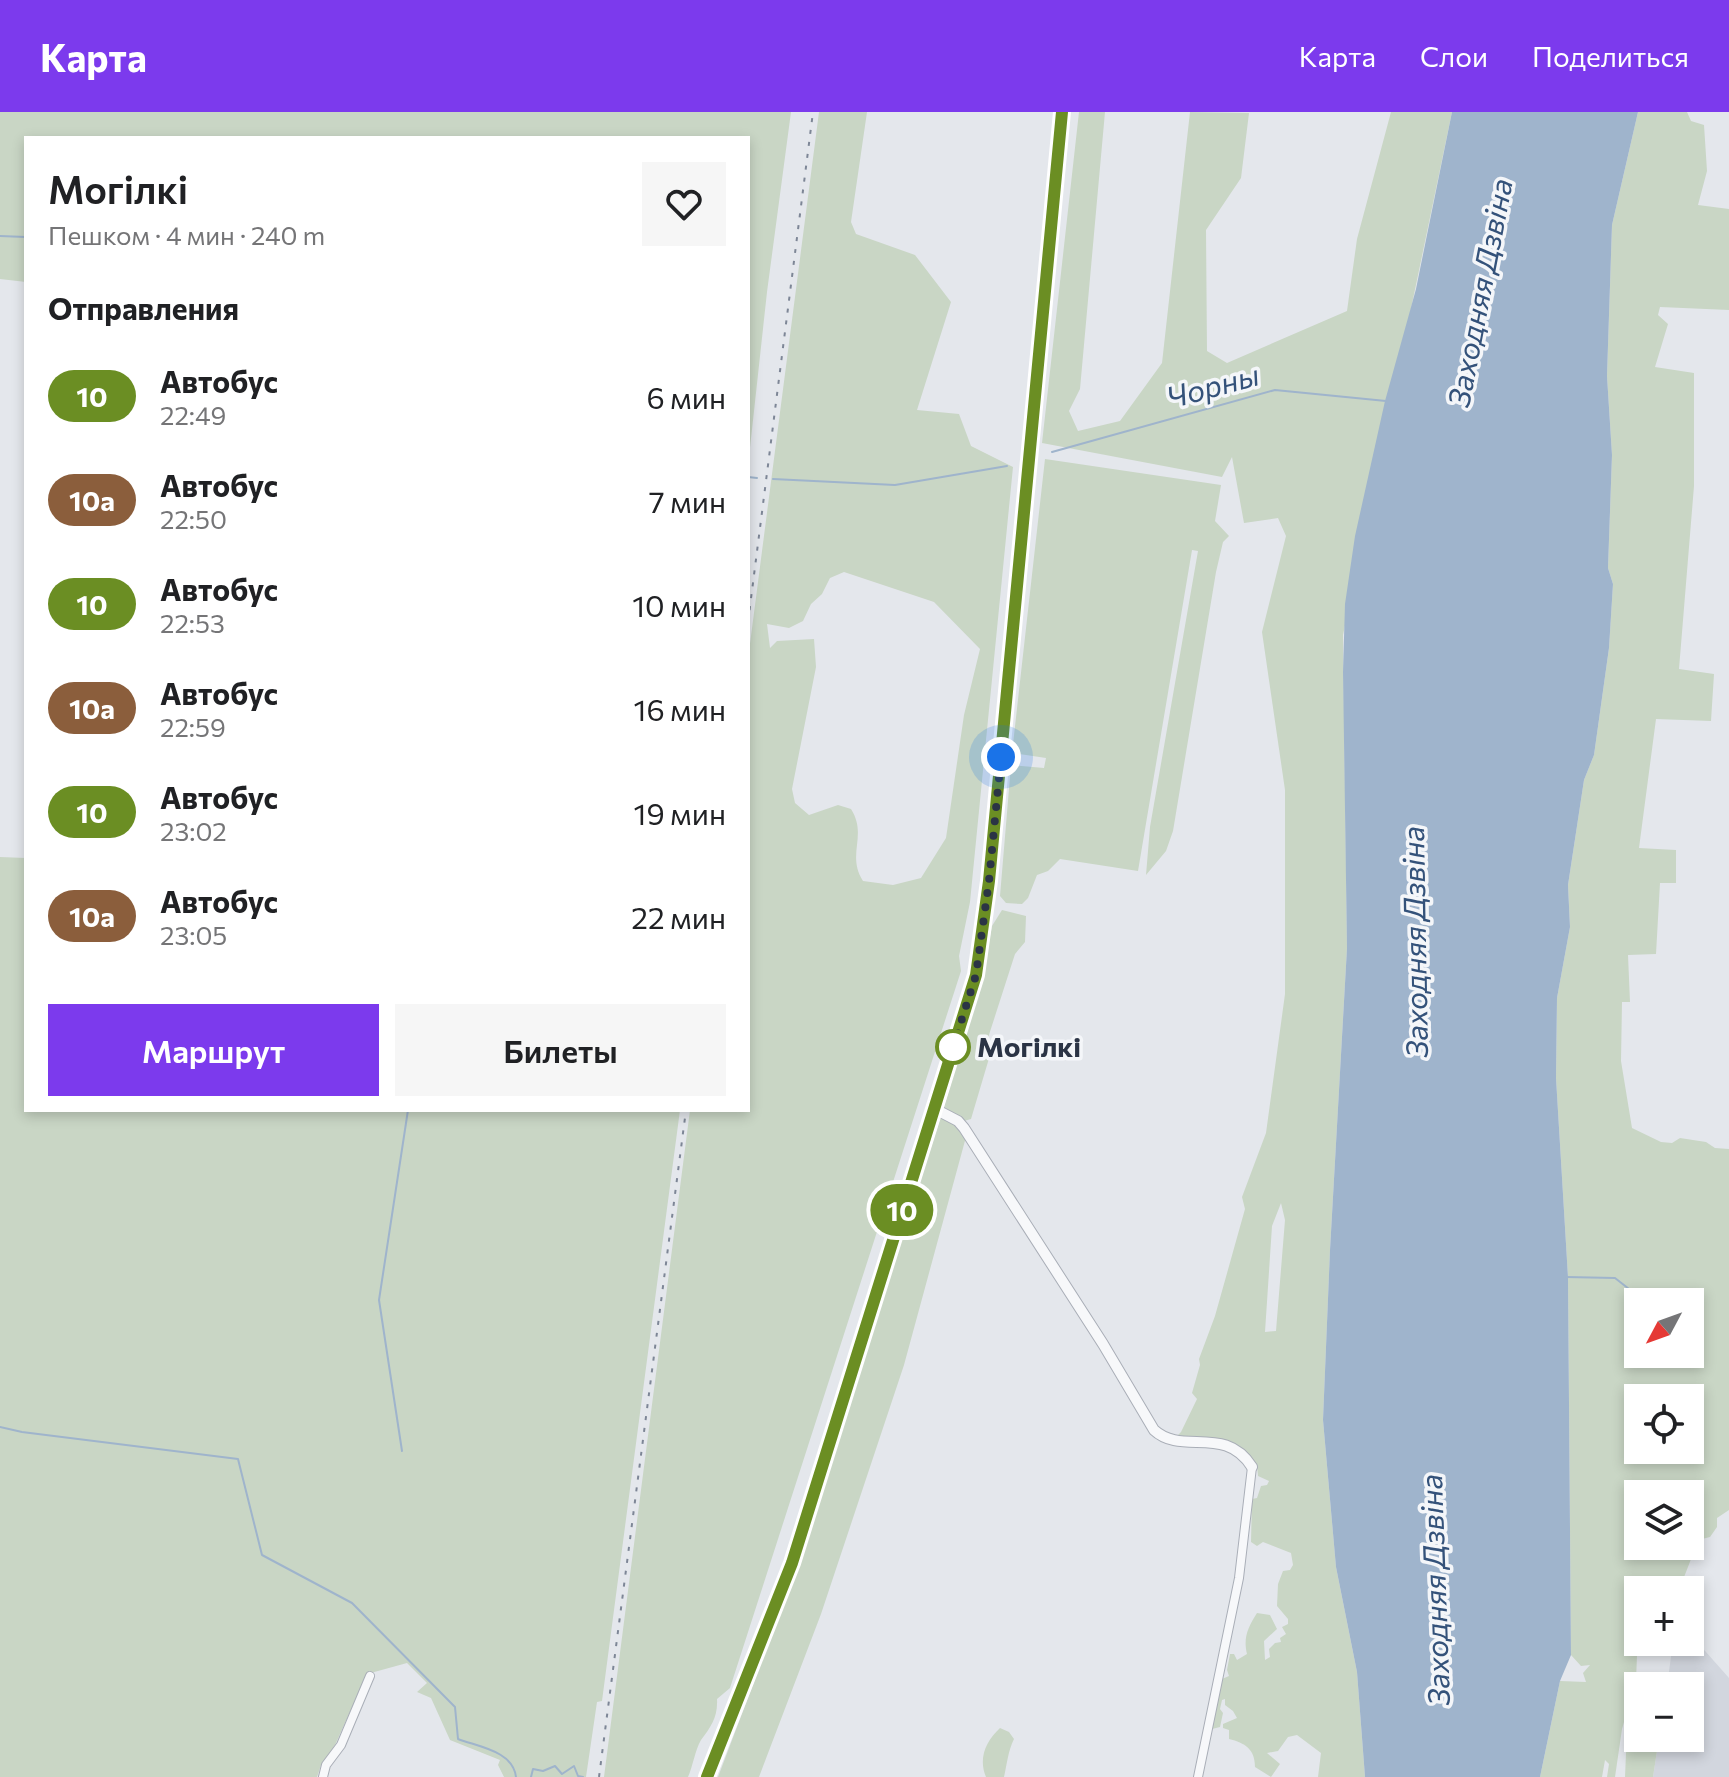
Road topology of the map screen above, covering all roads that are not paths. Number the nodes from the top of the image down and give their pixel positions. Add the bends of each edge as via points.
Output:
1 (1062, 112) edge
2 (933, 1108) junction
3 (1252, 1467) joint
4 (370, 1676) dead end
5 (323, 1777) edge
6 (707, 1777) edge
7 (1198, 1777) edge

1 - 2 main road via 989,881 976,975
2 - 3 street via 964,1128 1154,1430 1174,1440 1215,1441
2 - 6 main road via 792,1563
3 - 7 street via 1239,1578
4 - 5 street

